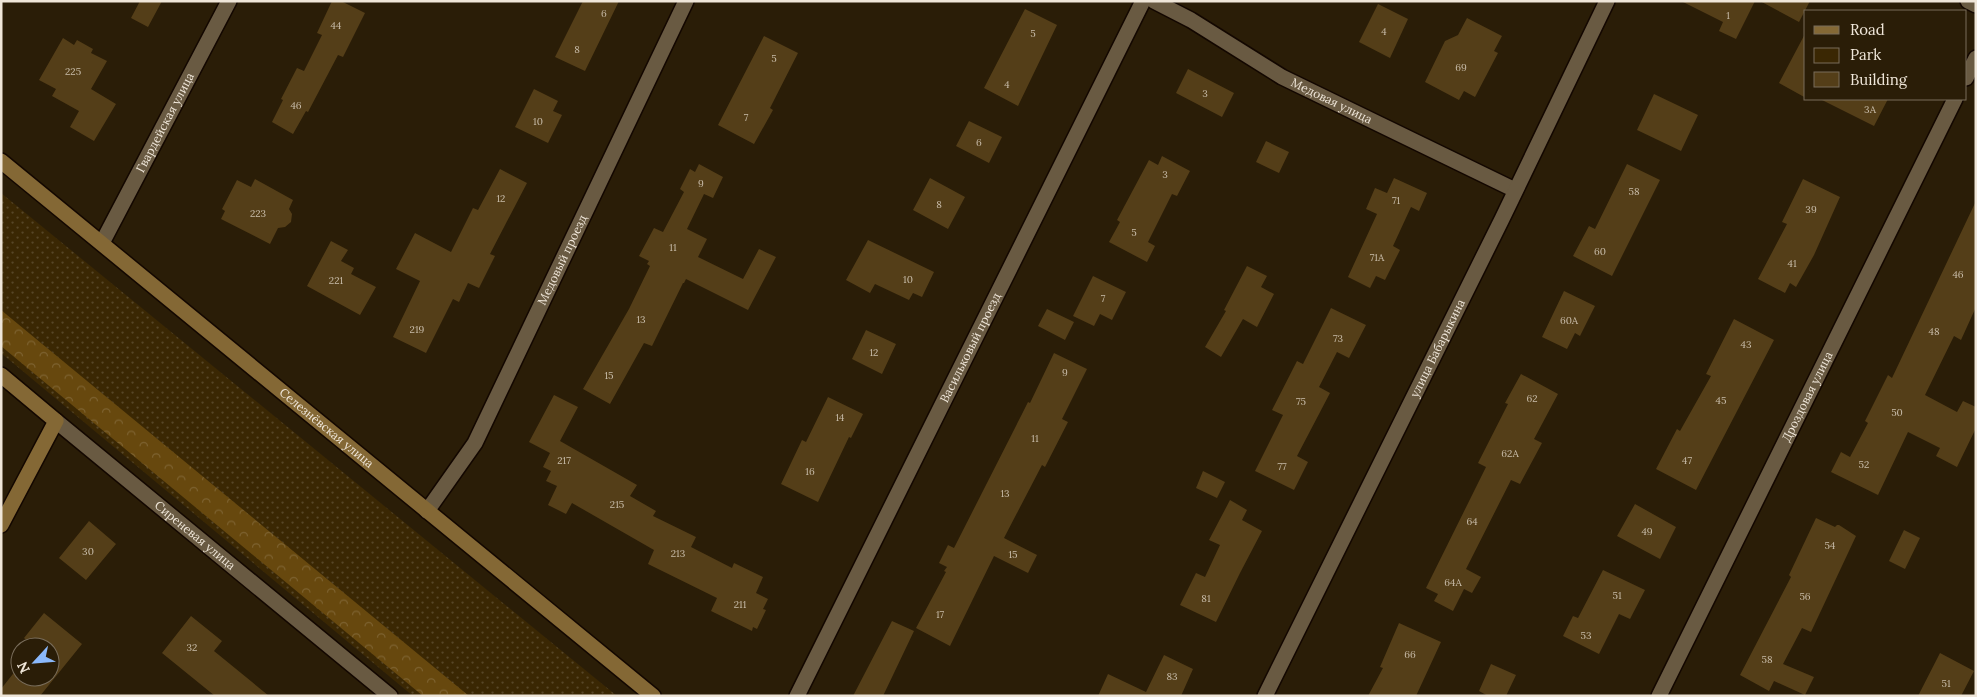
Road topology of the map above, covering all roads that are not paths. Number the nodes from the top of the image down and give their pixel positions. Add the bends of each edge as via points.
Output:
1 (229, 1) edge
2 (686, 1) edge
3 (1144, 1) edge
4 (1154, 1) edge
5 (1607, 1) edge
6 (1968, 1) edge
7 (1976, 5) edge
8 (1976, 58) edge
9 (1967, 76) edge
10 (1955, 100) edge
11 (1, 161) edge
12 (1515, 190) junction
13 (102, 243) junction
14 (1, 375) edge
15 (56, 422) junction
16 (427, 511) junction
17 (1, 525) edge
18 (390, 696) edge
19 (653, 696) edge
20 (797, 696) edge
21 (1265, 696) edge
22 (1659, 696) edge

1 - 13 street, Гвардейская улица
2 - 16 street, Медовый проезд via 475,443
3 - 20 street, Васильковый проезд
4 - 12 street, Медовая улица via 1192,20 1282,77
5 - 12 street, улица Бабарыкина
6 - 7 street
8 - 9 street
10 - 22 street, Дроздовая улица
11 - 13 street, Селезнёвская улица
12 - 21 street, улица Бабарыкина
13 - 16 street, Селезнёвская улица
14 - 15 street, Сиреневая улица
15 - 17 street
15 - 18 street, Сиреневая улица
16 - 19 street, Селезнёвская улица

